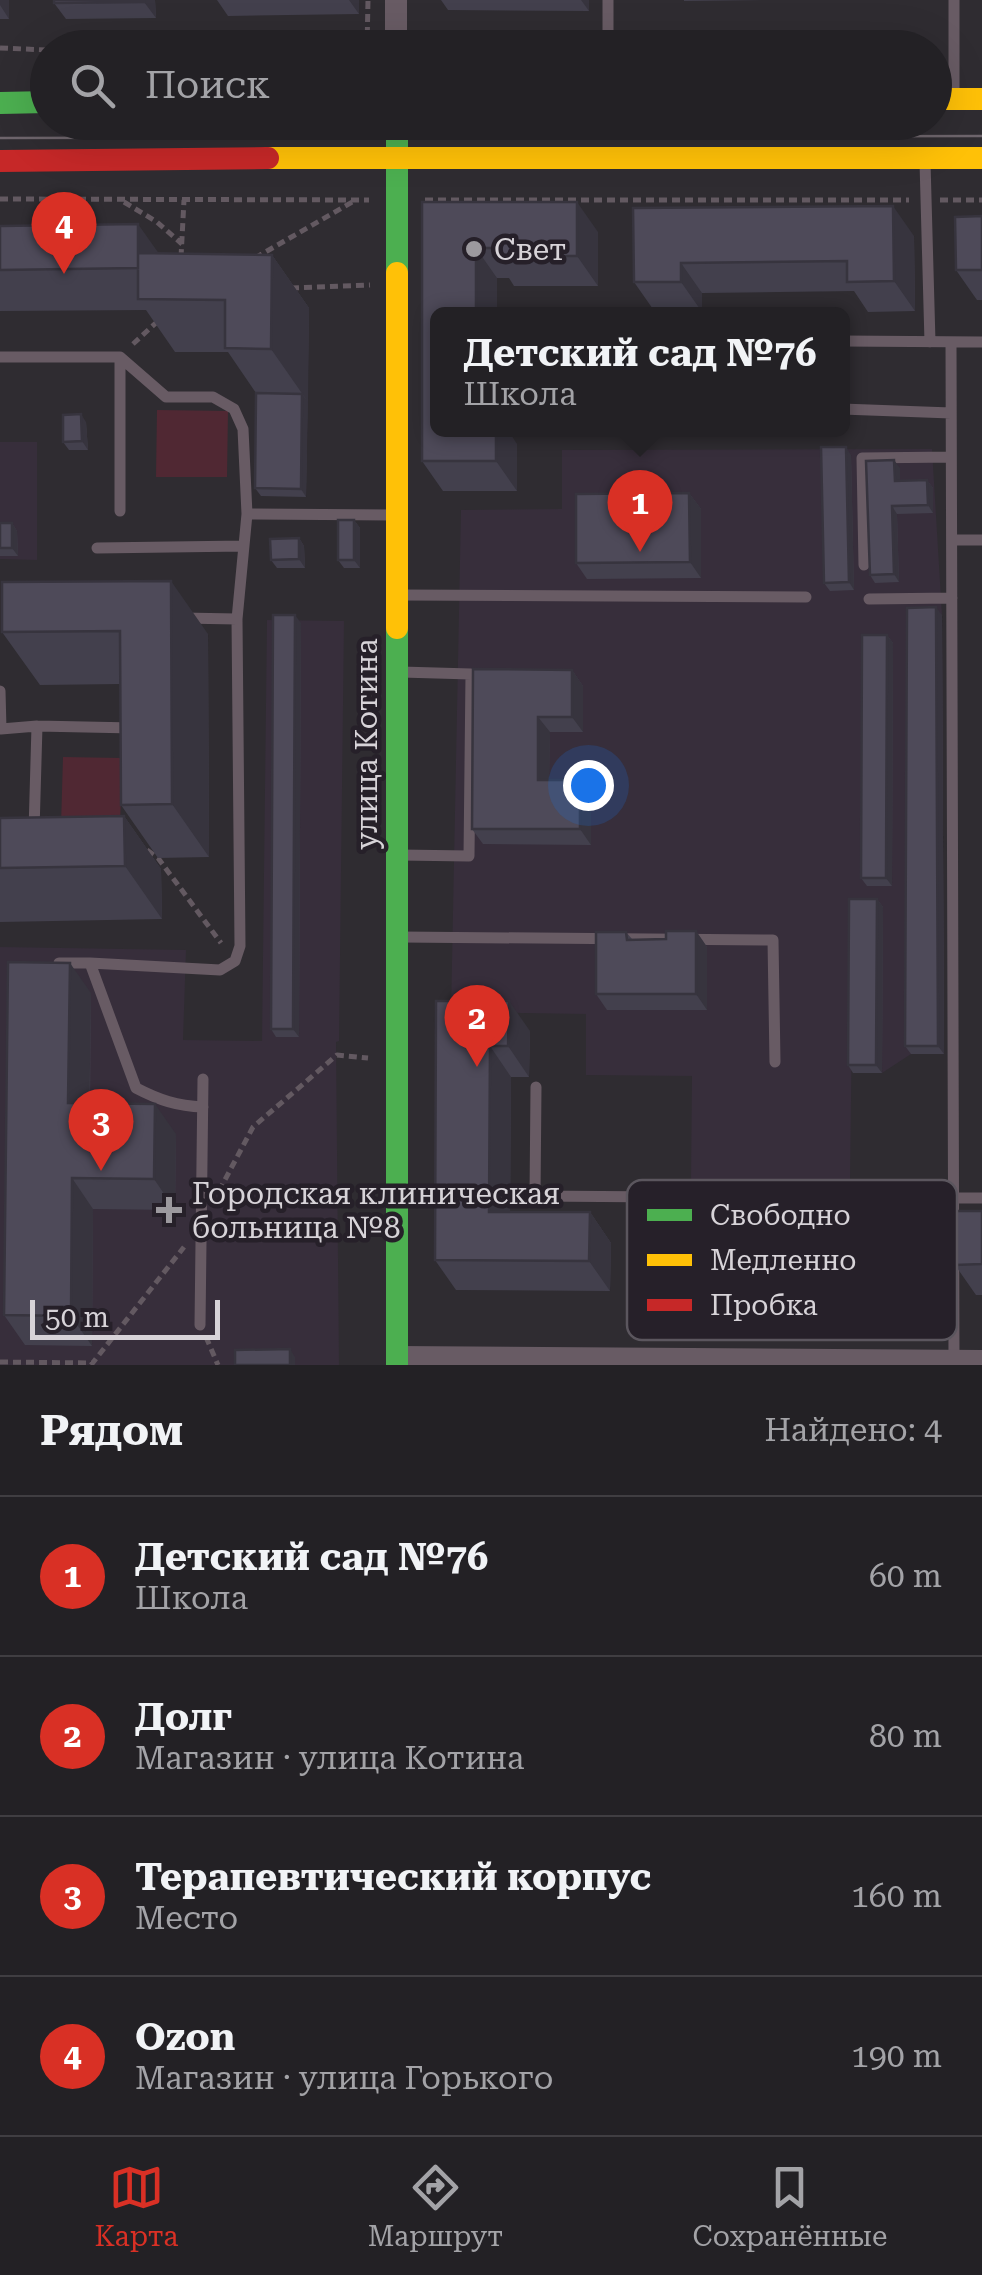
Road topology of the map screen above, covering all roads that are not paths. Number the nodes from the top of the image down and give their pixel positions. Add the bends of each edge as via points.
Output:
1 (396, 0) edge
2 (608, 0) edge
3 (954, 0) edge
4 (396, 30) edge
5 (608, 30) edge
6 (951, 30) edge
7 (952, 100) edge
8 (982, 100) edge
9 (30, 102) edge
10 (0, 103) edge
11 (398, 140) edge
12 (398, 157) junction
13 (982, 158) edge
14 (924, 159) junction
15 (0, 162) edge
16 (850, 341) edge
17 (930, 342) junction
18 (950, 342) junction
19 (982, 342) edge
20 (0, 357) edge
21 (120, 357) junction
22 (850, 409) edge
23 (951, 413) junction
24 (951, 457) junction
25 (120, 511) dead end
26 (247, 514) junction
27 (396, 515) junction
28 (952, 540) junction
29 (982, 540) edge
30 (244, 546) junction
31 (97, 548) dead end
32 (864, 564) dead end
33 (396, 595) junction
34 (806, 597) dead end
35 (952, 598) junction
36 (869, 599) dead end
37 (178, 618) dead end
38 (237, 619) junction
39 (396, 672) junction
40 (0, 691) edge
41 (37, 726) junction
42 (140, 747) edge
43 (34, 841) edge
44 (396, 855) junction
45 (396, 936) junction
46 (54, 963) edge
47 (90, 964) junction
48 (775, 1062) dead end
49 (204, 1079) dead end
50 (536, 1087) dead end
51 (203, 1106) junction
52 (955, 1180) edge
53 (627, 1197) edge
54 (982, 1198) edge
55 (957, 1199) edge
56 (200, 1326) road end
57 (397, 1361) edge
58 (982, 1361) edge
59 (605, 1362) edge
60 (954, 1363) edge

1 - 4 street
2 - 5 lane
3 - 6 lane
7 - 8 street
9 - 10 street
11 - 12 street, улица Котина
12 - 14 street
12 - 15 street
12 - 27 street, улица Котина
13 - 14 street
14 - 17 lane
16 - 17 lane
17 - 18 lane
18 - 19 lane
18 - 23 lane
20 - 21 lane
21 - 25 lane
21 - 26 lane via 166,397 213,398 234,408 243,429
22 - 23 lane
23 - 24 lane
24 - 28 lane
24 - 32 lane via 862,458
26 - 27 lane
26 - 30 lane
27 - 33 street, улица Котина
28 - 29 lane
28 - 35 lane
30 - 31 lane
30 - 38 lane
33 - 34 lane
33 - 39 street, улица Котина
35 - 36 lane
35 - 52 lane
37 - 38 lane
38 - 47 lane via 240,946 234,961 220,970
39 - 44 street, улица Котина
39 - 44 lane via 471,674 469,856
40 - 41 lane via 1,728
41 - 42 lane via 141,728
41 - 43 lane
44 - 45 street, улица Котина
45 - 48 lane via 773,940
45 - 57 street, улица Котина
46 - 47 lane
47 - 51 lane via 136,1088 159,1100
49 - 51 lane
50 - 53 lane via 535,1196
51 - 56 lane
54 - 55 lane
57 - 59 street
58 - 60 street
59 - 60 street

